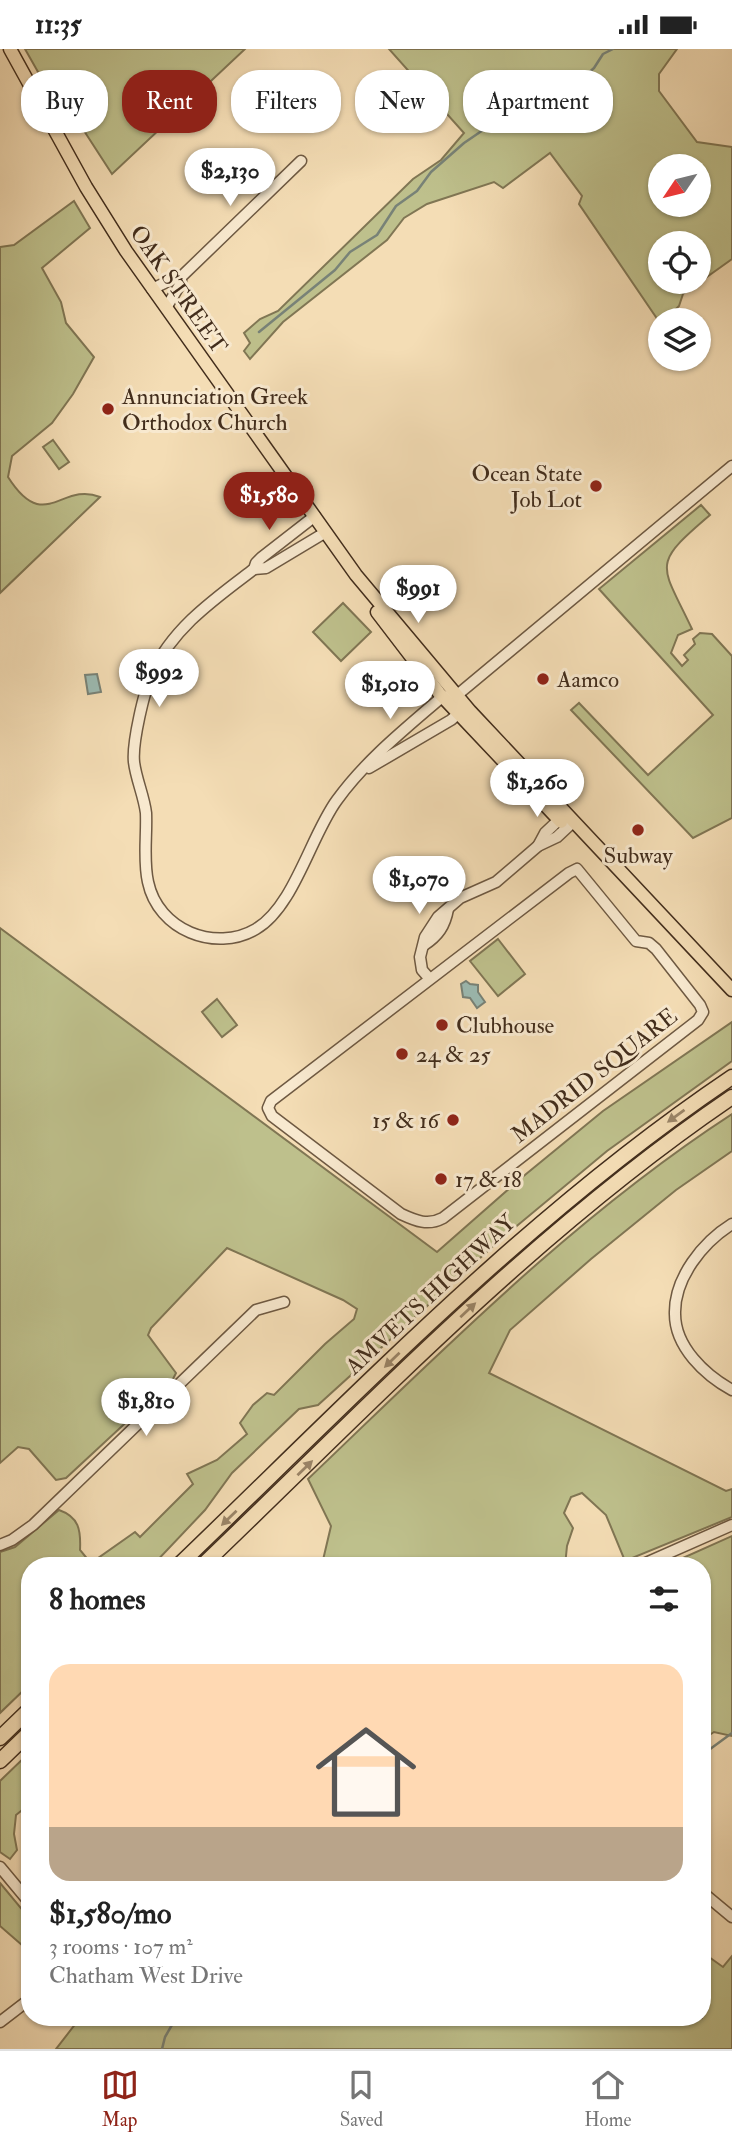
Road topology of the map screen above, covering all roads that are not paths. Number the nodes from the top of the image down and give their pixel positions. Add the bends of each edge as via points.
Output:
1 (10, 49) edge
2 (302, 161) dead end
3 (181, 277) junction
4 (152, 289) junction
5 (166, 308) junction
6 (732, 466) edge
7 (315, 516) junction
8 (326, 532) junction
9 (254, 569) junction
10 (356, 575) junction
11 (456, 696) junction
12 (442, 697) junction
13 (458, 714) junction
14 (364, 771) junction
15 (566, 821) junction
16 (429, 978) junction
17 (732, 990) edge
18 (732, 1001) edge
19 (732, 1077) edge
20 (732, 1097) edge
21 (732, 1224) edge
22 (284, 1301) dead end
23 (732, 1390) edge
24 (732, 1525) edge
25 (0, 1545) edge
26 (187, 1557) edge
27 (211, 1557) edge
28 (659, 1557) edge
29 (21, 1718) edge
30 (0, 1738) edge
31 (21, 1741) edge
32 (0, 1761) edge
33 (0, 1867) edge
34 (21, 1892) edge
35 (711, 1900) edge
36 (732, 1917) edge
37 (21, 2006) edge
38 (0, 2022) edge

1 - 4 main road, OAK STREET via 95,202
2 - 3 street
3 - 4 street
3 - 5 street
4 - 5 main road, OAK STREET
5 - 7 main road, OAK STREET
6 - 11 street
7 - 8 main road, OAK STREET
7 - 9 street via 261,558
8 - 9 street via 266,568
8 - 10 main road, OAK STREET
9 - 14 street via 195,617 168,648 149,682 134,761 145,807 146,867 153,897 183,931 197,936 224,939 257,929 294,883 327,814
10 - 11 main road, OAK STREET
10 - 12 main road, OAK STREET via 379,616
11 - 12 street
11 - 13 street
11 - 15 main road, OAK STREET
12 - 13 main road, OAK STREET
12 - 14 street via 375,755
13 - 14 street
13 - 15 main road, OAK STREET
15 - 16 street via 545,833 538,846 496,882 460,898 438,917 429,929 420,963
15 - 17 main road, OAK STREET
15 - 18 main road, OAK STREET
16 - 16 street, MADRID SQUARE via 271,1101 268,1108 272,1116 401,1213 424,1223 443,1218 703,1013 653,945 636,941 577,869
19 -> 26 highway, AMVETS HIGHWAY via 643,1140 508,1251
27 -> 20 highway, AMVETS HIGHWAY via 519,1263 621,1179
21 - 23 street via 697,1255 685,1275 674,1315 691,1356
22 - 25 street via 256,1310 33,1525
24 - 28 street
29 - 30 highway
31 - 32 highway
33 - 34 street
35 - 36 street
37 - 38 street

